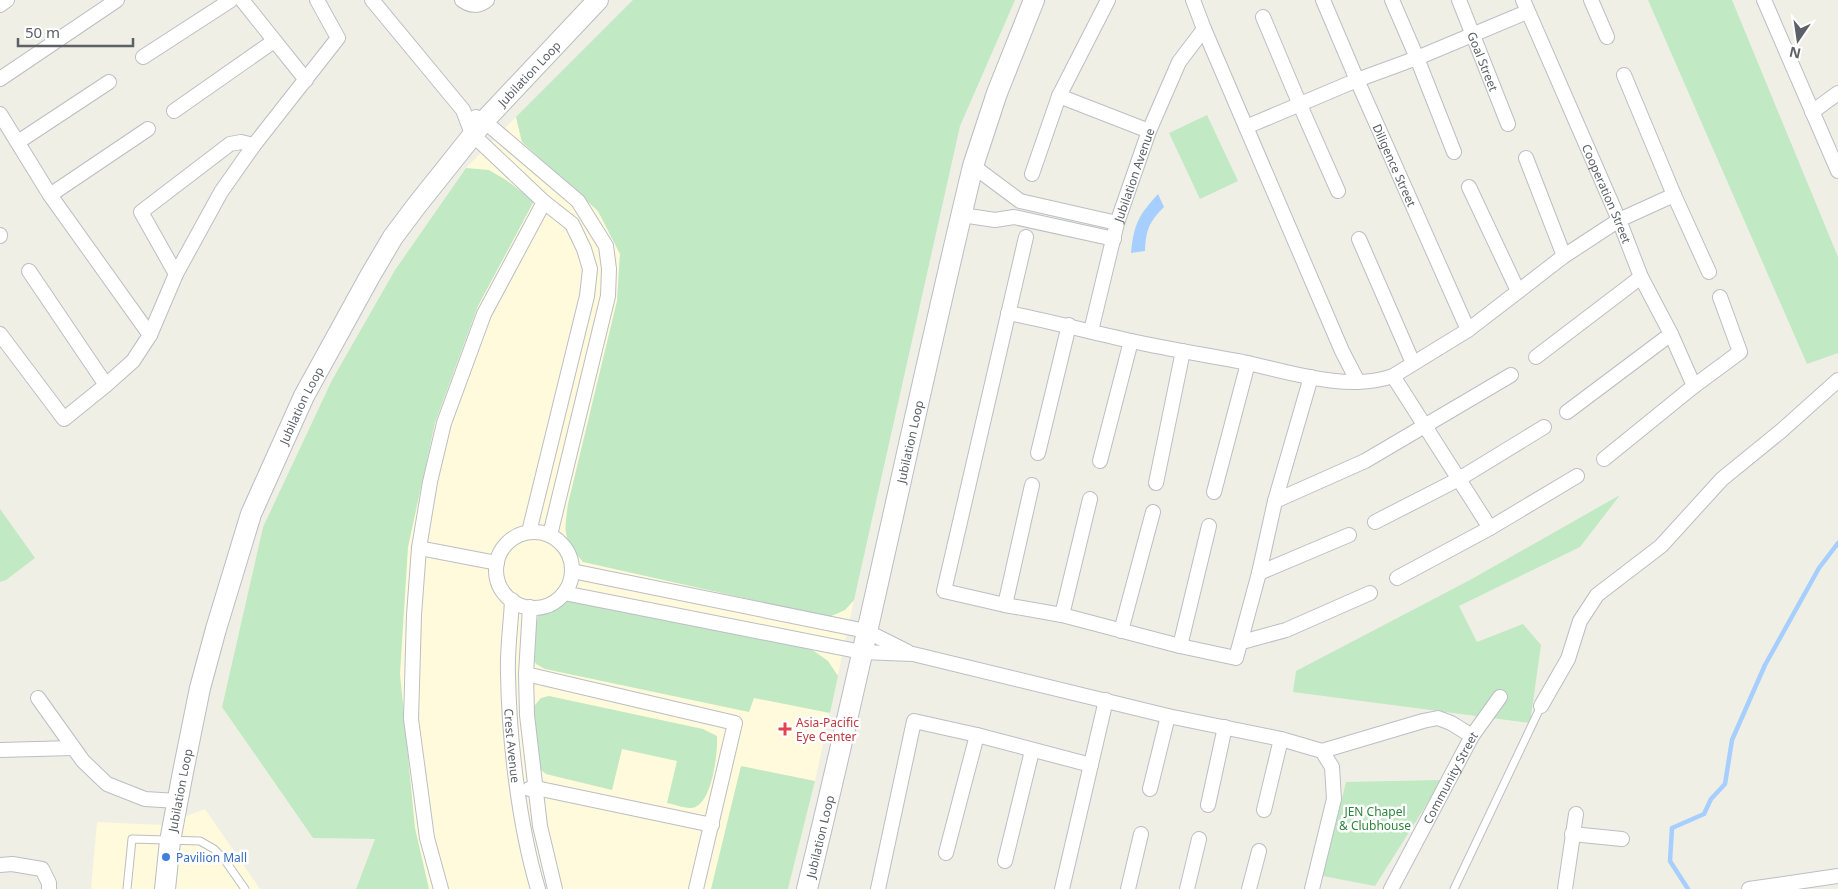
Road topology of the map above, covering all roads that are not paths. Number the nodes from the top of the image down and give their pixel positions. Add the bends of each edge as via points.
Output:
1 (7, 0) edge
2 (118, 0) edge
3 (232, 0) edge
4 (242, 0) edge
5 (318, 0) edge
6 (372, 0) edge
7 (462, 0) edge
8 (487, 0) edge
9 (598, 0) edge
10 (1034, 0) edge
11 (1108, 0) edge
12 (1193, 0) edge
13 (1323, 0) edge
14 (1392, 0) edge
15 (1459, 0) edge
16 (1591, 0) edge
17 (1764, 0) edge
18 (0, 5) edge
19 (1525, 6) edge
20 (1263, 17) dead end
21 (1204, 29) junction
22 (1474, 36) junction
23 (1607, 37) dead end
24 (274, 41) junction
25 (143, 57) dead end
26 (1417, 58) junction
27 (1624, 75) dead end
28 (0, 79) edge
29 (306, 80) junction
30 (1356, 80) junction
31 (109, 82) dead end
32 (1838, 93) edge
33 (1059, 96) junction
34 (1300, 105) junction
35 (174, 111) dead end
36 (1812, 112) junction
37 (0, 114) edge
38 (1508, 124) dead end
39 (1246, 127) junction
40 (478, 128) junction
41 (148, 129) dead end
42 (1149, 131) junction
43 (18, 142) junction
44 (254, 145) junction
45 (1454, 152) dead end
46 (1526, 158) dead end
47 (973, 166) junction
48 (1838, 171) edge
49 (1032, 174) dead end
50 (1469, 187) dead end
51 (1338, 191) dead end
52 (1674, 194) junction
53 (50, 195) junction
54 (1020, 201) junction
55 (544, 202) junction
56 (962, 215) junction
57 (1014, 217) junction
58 (1619, 220) junction
59 (1117, 223) junction
60 (1026, 237) dead end
61 (1114, 239) junction
62 (1359, 239) dead end
63 (1564, 256) junction
64 (29, 271) dead end
65 (1709, 272) dead end
66 (176, 274) junction
67 (1641, 277) junction
68 (1518, 291) junction
69 (1720, 297) dead end
70 (1008, 313) junction
71 (1069, 325) junction
72 (1468, 330) junction
73 (1091, 331) junction
74 (0, 334) edge
75 (1671, 334) junction
76 (150, 335) junction
77 (1131, 341) junction
78 (1183, 351) junction
79 (1536, 357) dead end
80 (1248, 363) junction
81 (1413, 363) junction
82 (1511, 375) dead end
83 (1393, 376) junction
84 (1310, 377) junction
85 (1838, 380) edge
86 (1358, 382) junction
87 (106, 385) junction
88 (1694, 386) junction
89 (1568, 412) dead end
90 (1426, 426) junction
91 (1544, 427) dead end
92 (1038, 453) dead end
93 (1604, 459) dead end
94 (1100, 461) dead end
95 (1577, 476) dead end
96 (1459, 479) junction
97 (1156, 483) dead end
98 (1032, 485) dead end
99 (1214, 492) dead end
100 (1090, 499) dead end
101 (1274, 501) junction
102 (1153, 512) dead end
103 (1375, 522) dead end
104 (1209, 526) dead end
105 (1490, 528) junction
106 (529, 532) junction
107 (550, 535) junction
108 (1348, 535) dead end
109 (419, 548) junction
110 (497, 563) junction
111 (572, 572) junction
112 (1259, 573) junction
113 (1397, 578) dead end
114 (564, 593) junction
115 (1370, 593) dead end
116 (512, 600) junction
117 (1005, 605) junction
118 (530, 607) junction
119 (1062, 615) junction
120 (866, 631) junction
121 (1121, 632) junction
122 (1242, 642) junction
123 (1180, 646) junction
124 (862, 652) junction
125 (913, 654) junction
126 (526, 674) junction
127 (1500, 697) dead end
128 (38, 698) dead end
129 (1106, 700) junction
130 (1541, 706) joint
131 (1168, 716) junction
132 (1224, 727) junction
133 (977, 735) junction
134 (1472, 736) junction
135 (1281, 739) junction
136 (73, 748) junction
137 (0, 750) edge
138 (1032, 751) junction
139 (1322, 751) junction
140 (1091, 765) junction
141 (536, 788) junction
142 (1150, 789) dead end
143 (518, 790) junction
144 (178, 801) junction
145 (1208, 805) dead end
146 (1264, 810) dead end
147 (1576, 814) dead end
148 (712, 825) junction
149 (1141, 834) dead end
150 (1572, 834) junction
151 (1199, 839) dead end
152 (1622, 839) dead end
153 (170, 840) junction
154 (1259, 851) dead end
155 (946, 853) dead end
156 (1005, 861) dead end
157 (0, 865) edge
158 (1838, 876) edge
159 (1790, 886) edge
160 (49, 889) edge
161 (128, 889) edge
162 (165, 889) edge
163 (245, 889) edge
164 (441, 889) edge
165 (538, 889) edge
166 (555, 889) edge
167 (696, 889) edge
168 (807, 889) edge
169 (878, 889) edge
170 (1062, 889) edge
171 (1128, 889) edge
172 (1187, 889) edge
173 (1249, 889) edge
174 (1312, 889) edge
175 (1392, 889) edge
176 (1454, 889) edge
177 (1565, 889) edge
178 (1748, 889) edge

1 - 18 street
2 - 28 street
3 - 25 street
4 - 24 street
5 - 29 street via 338,38
6 - 40 street
7 - 8 street via 473,5
9 - 40 main road, Jubilation Loop
10 - 47 main road, Jubilation Loop via 997,93
11 - 33 street
12 - 21 street
13 - 30 street, Diligence Street
14 - 26 street
15 - 22 street, Goal Street
16 - 23 street
17 - 36 street
19 - 22 street
19 - 58 street, Cooperation Street
20 - 34 street
21 - 39 street
21 - 42 street, Jubilation Avenue via 1179,62
22 - 26 street
22 - 38 street, Goal Street
24 - 29 street
24 - 35 street
26 - 30 street
26 - 45 street
27 - 52 street
29 - 44 street
30 - 34 street
30 - 72 street, Diligence Street
31 - 43 street
32 - 36 street
33 - 42 street
33 - 49 street
34 - 39 street
34 - 51 street
36 - 48 street
37 - 43 street
39 - 86 street
40 - 55 street
40 - 107 street via 578,202 606,246 608,296
40 - 144 main road, Jubilation Loop via 393,238 370,276 304,396 255,505 200,688
41 - 53 street
42 - 59 street, Jubilation Avenue
43 - 53 street
44 - 66 street via 221,192
44 - 66 street via 230,144 141,212
46 - 63 street
47 - 54 street
47 - 56 main road, Jubilation Loop
50 - 68 street
52 - 58 street
52 - 65 street
53 - 76 street
54 - 57 street
54 - 59 street
55 - 106 street via 572,224 590,269 588,296
55 - 109 street via 484,314 444,424
56 - 57 street via 995,220
56 - 120 main road, Jubilation Loop
57 - 61 street
58 - 63 street
58 - 67 street, Cooperation Street
59 - 61 street, Jubilation Avenue
60 - 70 street
61 - 73 street, Jubilation Avenue
62 - 81 street
63 - 68 street
64 - 87 street
66 - 76 street
67 - 75 street, Cooperation Street
67 - 79 street
68 - 72 street
69 - 88 street via 1740,352
70 - 71 street
70 - 117 street via 944,591
71 - 73 street
71 - 92 street
72 - 81 street
73 - 77 street
74 - 87 street via 64,419
75 - 88 street, Cooperation Street
75 - 89 street
76 - 87 street via 133,361
77 - 78 street
77 - 94 street
78 - 80 street
78 - 97 street
80 - 84 street
80 - 99 street
81 - 83 street
82 - 90 street
83 - 86 street
83 - 90 street
84 - 86 street
84 - 101 street
85 - 130 street via 1722,479 1660,546 1597,595 1580,621 1568,659
88 - 93 street
90 - 96 street
90 - 101 street via 1365,461
91 - 96 street
95 - 105 street
96 - 103 street
96 - 105 street
98 - 117 street
100 - 119 street
101 - 112 street
102 - 121 street
104 - 123 street
105 - 113 street
106 - 107 street
106 - 110 street via 508,542
107 - 111 street via 567,550
108 - 112 street
109 - 110 street
109 - 164 street via 411,719 427,838
110 - 116 street via 499,584
111 - 114 street
111 - 120 street
112 - 122 street
114 - 118 street via 543,606
114 - 124 street
115 - 122 street via 1286,630
116 - 118 street
116 - 143 street, Crest Avenue via 508,672
117 - 119 street
118 - 126 street, Crest Avenue
119 - 121 street
120 - 124 main road, Jubilation Loop
120 - 125 street
121 - 123 street
122 - 123 street via 1236,658
124 - 125 street
124 - 168 main road, Jubilation Loop
125 - 129 street
126 - 141 street, Crest Avenue via 527,715
126 - 148 street via 735,722
127 - 134 street, Community Street
128 - 136 street
129 - 131 street
129 - 140 street
130 - 176 lane
131 - 132 street
131 - 142 street
132 - 135 street
132 - 145 street
133 - 138 street
133 - 155 street
133 - 169 street via 914,721
134 - 139 street via 1438,718
134 - 175 street, Community Street
135 - 139 street
135 - 146 street
136 - 137 street
136 - 144 street via 107,784 146,799
138 - 140 street
138 - 156 street
139 - 174 street via 1332,767 1334,798
140 - 170 street
141 - 143 street
141 - 148 street
141 - 166 street, Crest Avenue via 540,826
143 - 165 street, Crest Avenue
144 - 153 main road, Jubilation Loop
147 - 150 street
148 - 167 street
149 - 171 street
150 - 152 street
150 - 177 street
151 - 172 street
153 - 161 lane via 132,839
153 - 162 main road, Jubilation Loop
153 - 163 lane via 200,841 214,848
154 - 173 street
157 - 160 street via 42,869 50,883
158 - 159 street
159 - 178 street

